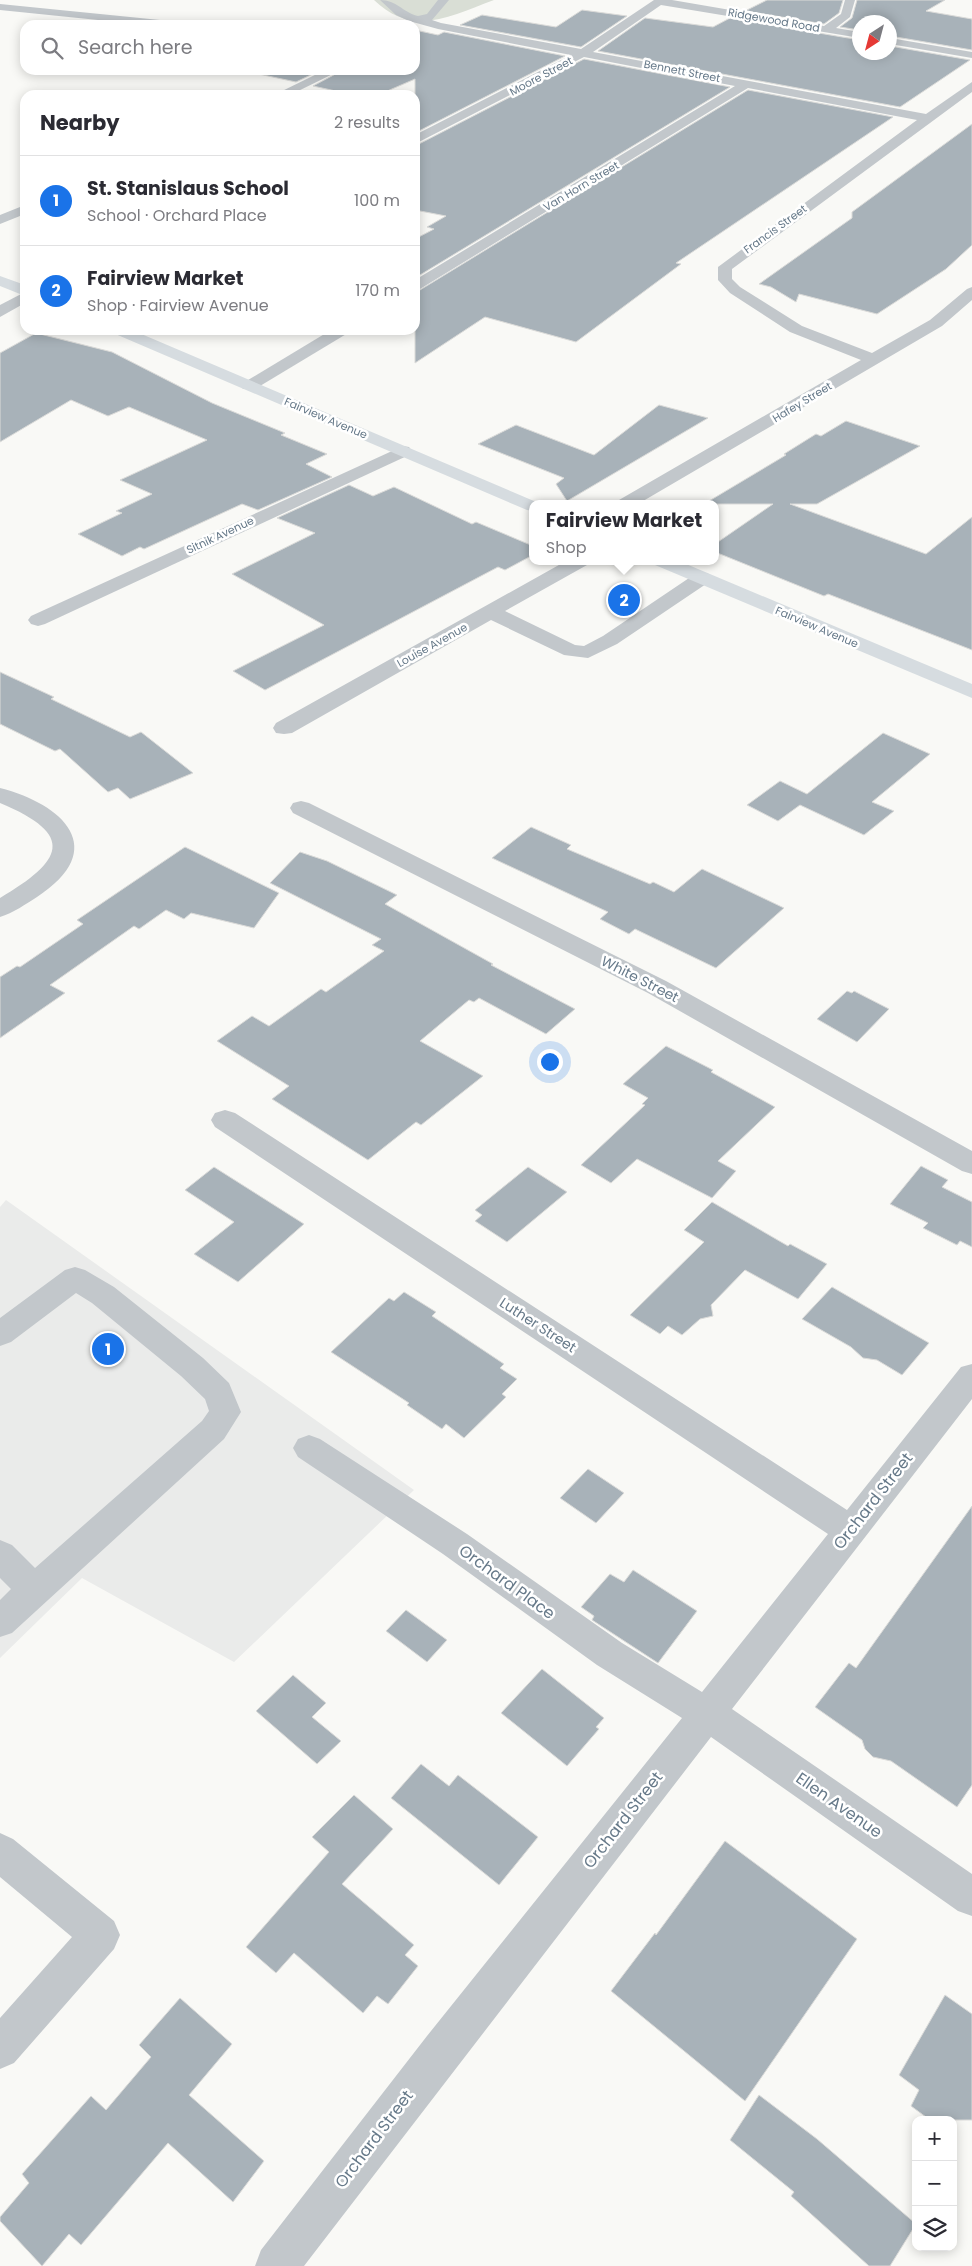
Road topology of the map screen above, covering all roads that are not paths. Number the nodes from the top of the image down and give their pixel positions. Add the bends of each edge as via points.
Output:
1 (385, 0) edge
2 (444, 0) edge
3 (850, 0) edge
4 (660, 1) edge
5 (0, 7) edge
6 (421, 19) junction
7 (130, 20) edge
8 (438, 26) junction
9 (827, 29) junction
10 (422, 32) dead end
11 (852, 34) edge
12 (897, 42) edge
13 (585, 52) junction
14 (972, 56) edge
15 (324, 75) edge
16 (746, 84) junction
17 (972, 86) edge
18 (291, 90) edge
19 (926, 118) junction
20 (420, 137) edge
21 (20, 211) edge
22 (0, 220) edge
23 (0, 280) edge
24 (420, 283) edge
25 (20, 288) edge
26 (972, 292) edge
27 (20, 302) edge
28 (20, 316) edge
29 (3, 319) edge
30 (131, 335) edge
31 (334, 335) edge
32 (872, 360) junction
33 (249, 386) junction
34 (403, 451) junction
35 (633, 500) edge
36 (529, 504) edge
37 (573, 565) edge
38 (671, 565) edge
39 (702, 578) junction
40 (491, 612) junction
41 (38, 620) dead end
42 (972, 692) edge
43 (284, 728) dead end
44 (0, 795) edge
45 (301, 808) dead end
46 (0, 909) edge
47 (225, 1120) dead end
48 (972, 1164) edge
49 (0, 1334) edge
50 (972, 1376) edge
51 (309, 1448) dead end
52 (850, 1530) junction
53 (0, 1555) edge
54 (34, 1590) junction
55 (0, 1622) edge
56 (707, 1713) junction
57 (0, 1852) edge
58 (972, 1897) edge
59 (0, 2049) edge
60 (277, 2266) edge

1 - 6 street, Bennett Street via 406,16
2 - 6 street via 431,16
3 - 9 street via 846,16
4 - 9 street, Ridgewood Road
4 - 13 street, Moore Street
5 - 7 street
6 - 8 street, Bennett Street
8 - 10 street
8 - 13 street, Bennett Street
9 - 11 street, Ridgewood Road
12 - 14 street
13 - 16 street, Bennett Street
13 - 20 street, Moore Street
15 - 18 street
16 - 19 street, Bennett Street
16 - 24 street, Van Horn Street
17 - 19 street, Francis Street
19 - 32 street, Francis Street via 724,267 726,280 735,290 796,329
21 - 22 street
23 - 25 main road
26 - 32 street, Hafey Street via 936,323
27 - 29 street
28 - 29 street
30 - 33 main road, Fairview Avenue
31 - 33 street
32 - 35 street, Hafey Street
33 - 34 main road, Fairview Avenue
34 - 36 main road, Fairview Avenue
34 - 41 street, Sitnik Avenue
37 - 40 street, Louise Avenue
38 - 39 main road, Fairview Avenue
39 - 40 street via 588,652 571,651
39 - 42 main road, Fairview Avenue
40 - 43 street, Louise Avenue
44 - 46 street via 56,825 66,845 65,856 47,878
45 - 48 street, White Street via 656,986
47 - 52 street, Luther Street
49 - 54 street via 75,1278 103,1295 192,1367 218,1392 225,1412 213,1430
50 - 52 street, Orchard Street
51 - 56 street, Orchard Place via 455,1544 605,1652 668,1693
52 - 56 street, Orchard Street
53 - 54 street
54 - 55 street
56 - 58 street, Ellen Avenue
56 - 60 street, Orchard Street
57 - 59 street via 100,1935

